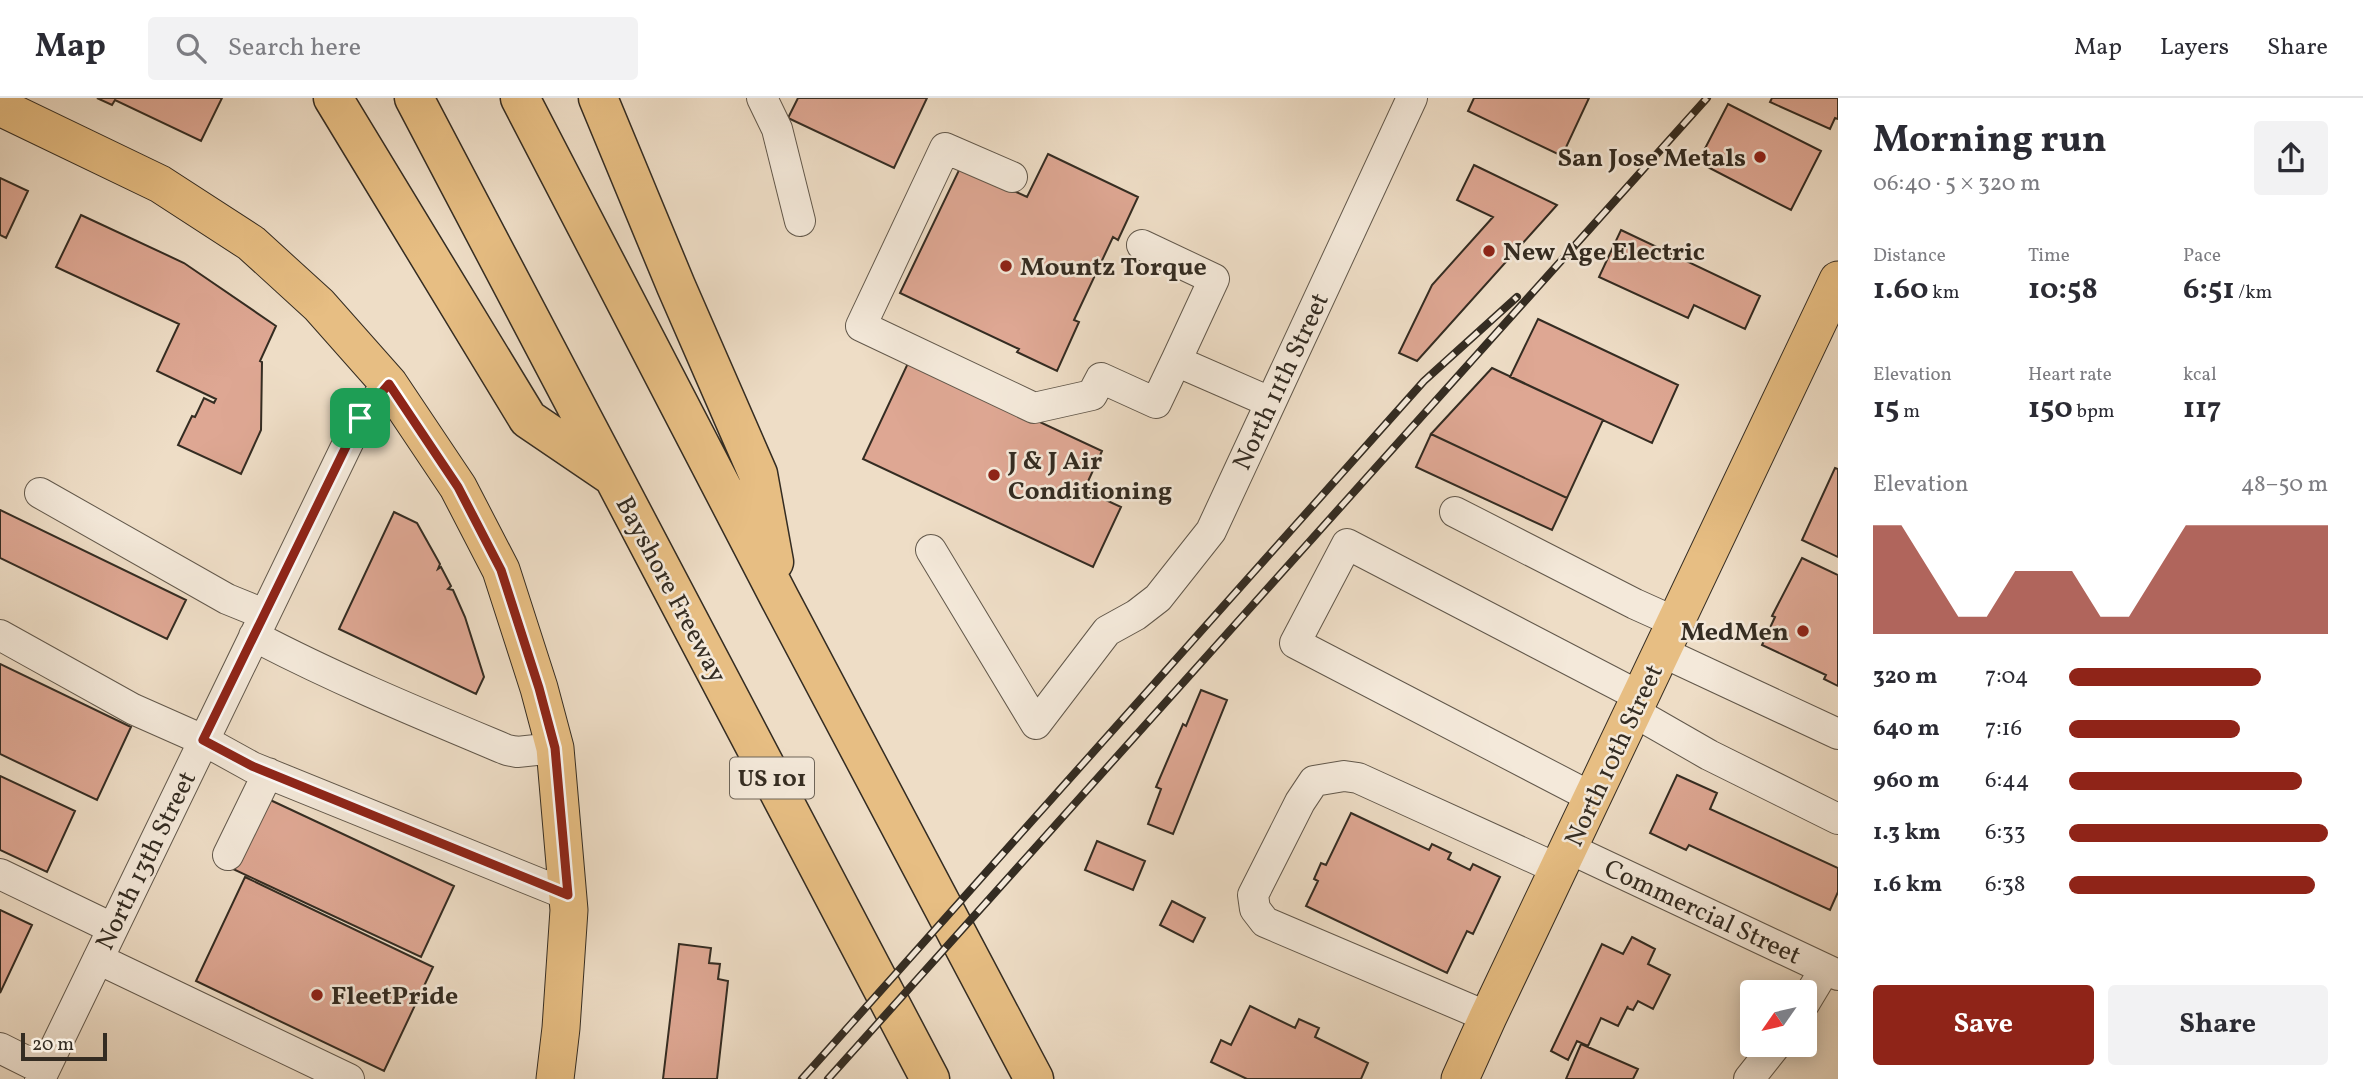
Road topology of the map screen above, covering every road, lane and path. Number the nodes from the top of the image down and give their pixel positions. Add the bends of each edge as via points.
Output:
1 (333, 98) edge
2 (414, 98) edge
3 (520, 98) edge
4 (598, 98) edge
5 (762, 98) edge
6 (1412, 98) edge
7 (0, 107) edge
8 (1012, 177) dead end
9 (800, 221) dead end
10 (1142, 245) dead end
11 (1838, 279) edge
12 (1176, 361) junction
13 (389, 384) junction
14 (1270, 401) junction
15 (613, 476) junction
16 (40, 493) dead end
17 (1455, 512) dead end
18 (931, 550) dead end
19 (780, 599) junction
20 (259, 625) junction
21 (0, 635) edge
22 (1668, 637) junction
23 (1638, 705) junction
24 (1838, 734) edge
25 (203, 740) junction
26 (555, 748) junction
27 (268, 772) junction
28 (1593, 798) junction
29 (1838, 819) edge
30 (228, 855) dead end
31 (1563, 858) junction
32 (0, 874) edge
33 (568, 895) junction
34 (112, 928) junction
35 (98, 958) junction
36 (1831, 972) edge
37 (1817, 989) edge
38 (1488, 1017) junction
39 (0, 1048) edge
40 (1766, 1057) edge
41 (42, 1074) edge
42 (349, 1079) edge
43 (555, 1079) edge
44 (930, 1079) edge
45 (1034, 1079) edge
46 (1460, 1079) edge
47 (1749, 1079) edge

1 - 15 highway via 528,419
2 - 15 highway, Bayshore Freeway / US 101
3 - 19 highway
4 - 19 highway via 758,474
5 - 9 street via 778,129
6 - 14 street, North 11th Street
7 - 13 main road via 160,184 251,243 319,305
8 - 12 street via 944,148 861,326 1034,408 1092,395 1101,378 1156,403
10 - 12 street via 1214,279
11 - 22 main road, North 10th Street
12 - 14 street
13 - 20 street, North 13th Street via 360,418
13 - 26 main road via 458,487 501,570
14 - 18 street, North 11th Street via 1211,531 1158,598 1107,631 1036,724
15 - 44 highway, Bayshore Freeway / US 101
16 - 20 street via 226,598
17 - 22 street via 1635,604
19 - 45 highway
20 - 25 street, North 13th Street
20 - 26 street via 362,689 507,750
21 - 25 street via 133,709
22 - 23 main road, North 10th Street
22 - 24 street
23 - 28 main road, North 10th Street
23 - 28 street via 1347,544 1295,643
23 - 29 street via 1709,755
25 - 27 street
25 - 34 street, North 13th Street
26 - 33 main road
27 - 30 street
27 - 33 street
28 - 31 main road, North 10th Street
31 - 36 street, Commercial Street
31 - 38 main road, North 10th Street
31 - 38 street, Commercial Street via 1344,776 1314,781 1253,895 1255,909 1265,922
32 - 34 street
33 - 43 main road
34 - 35 street, North 13th Street
35 - 41 street, North 13th Street
35 - 42 street
36 - 37 street
38 - 46 main road, North 10th Street
39 - 41 street
40 - 47 street

